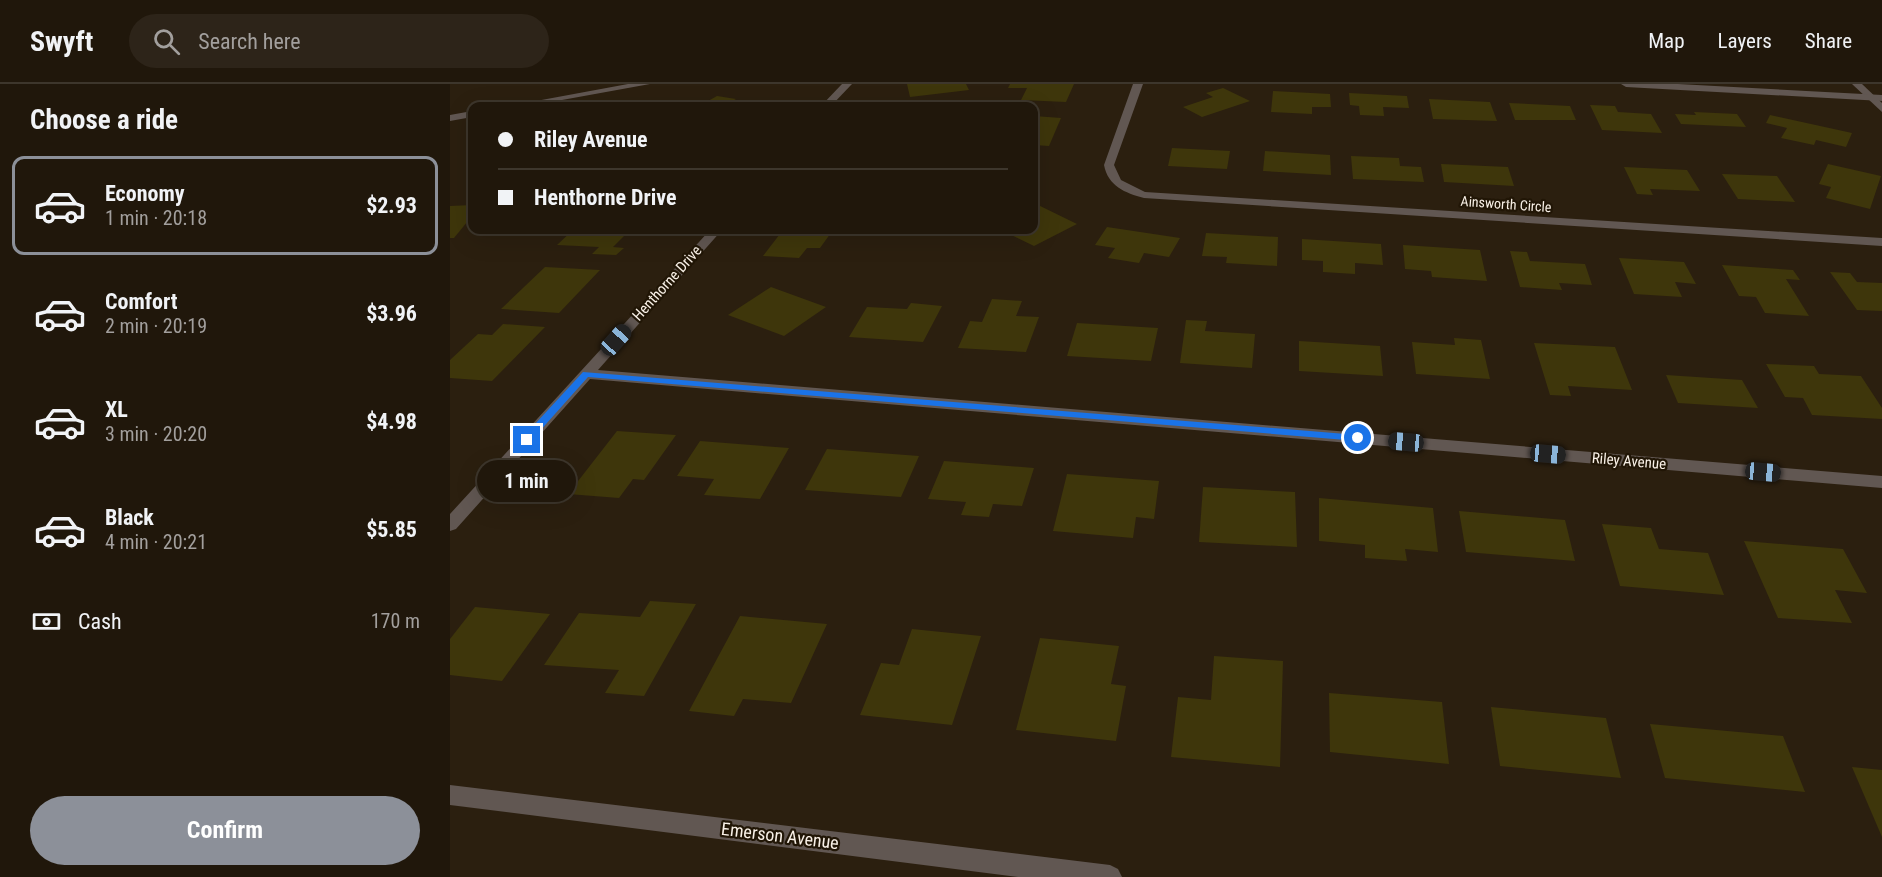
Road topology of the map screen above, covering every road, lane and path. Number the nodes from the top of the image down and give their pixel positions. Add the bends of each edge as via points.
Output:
1 (640, 84) edge
2 (847, 84) edge
3 (1138, 84) edge
4 (1626, 84) edge
5 (1857, 84) edge
6 (1882, 92) edge
7 (1869, 96) junction
8 (1882, 98) edge
9 (537, 102) edge
10 (830, 102) edge
11 (1882, 109) edge
12 (468, 115) edge
13 (450, 118) edge
14 (712, 234) edge
15 (1882, 242) edge
16 (586, 374) junction
17 (1882, 482) edge
18 (450, 525) edge
19 (450, 795) edge
20 (1110, 877) edge

1 - 9 street
2 - 10 street
3 - 15 street, Ainsworth Circle via 1109,165 1110,174 1128,190 1164,198
4 - 7 street
5 - 7 street
6 - 7 street
7 - 8 street
7 - 11 street
12 - 13 street
14 - 16 street, Henthorne Drive
16 - 17 street, Riley Avenue
16 - 18 street, Henthorne Drive
19 - 20 street, Emerson Avenue

